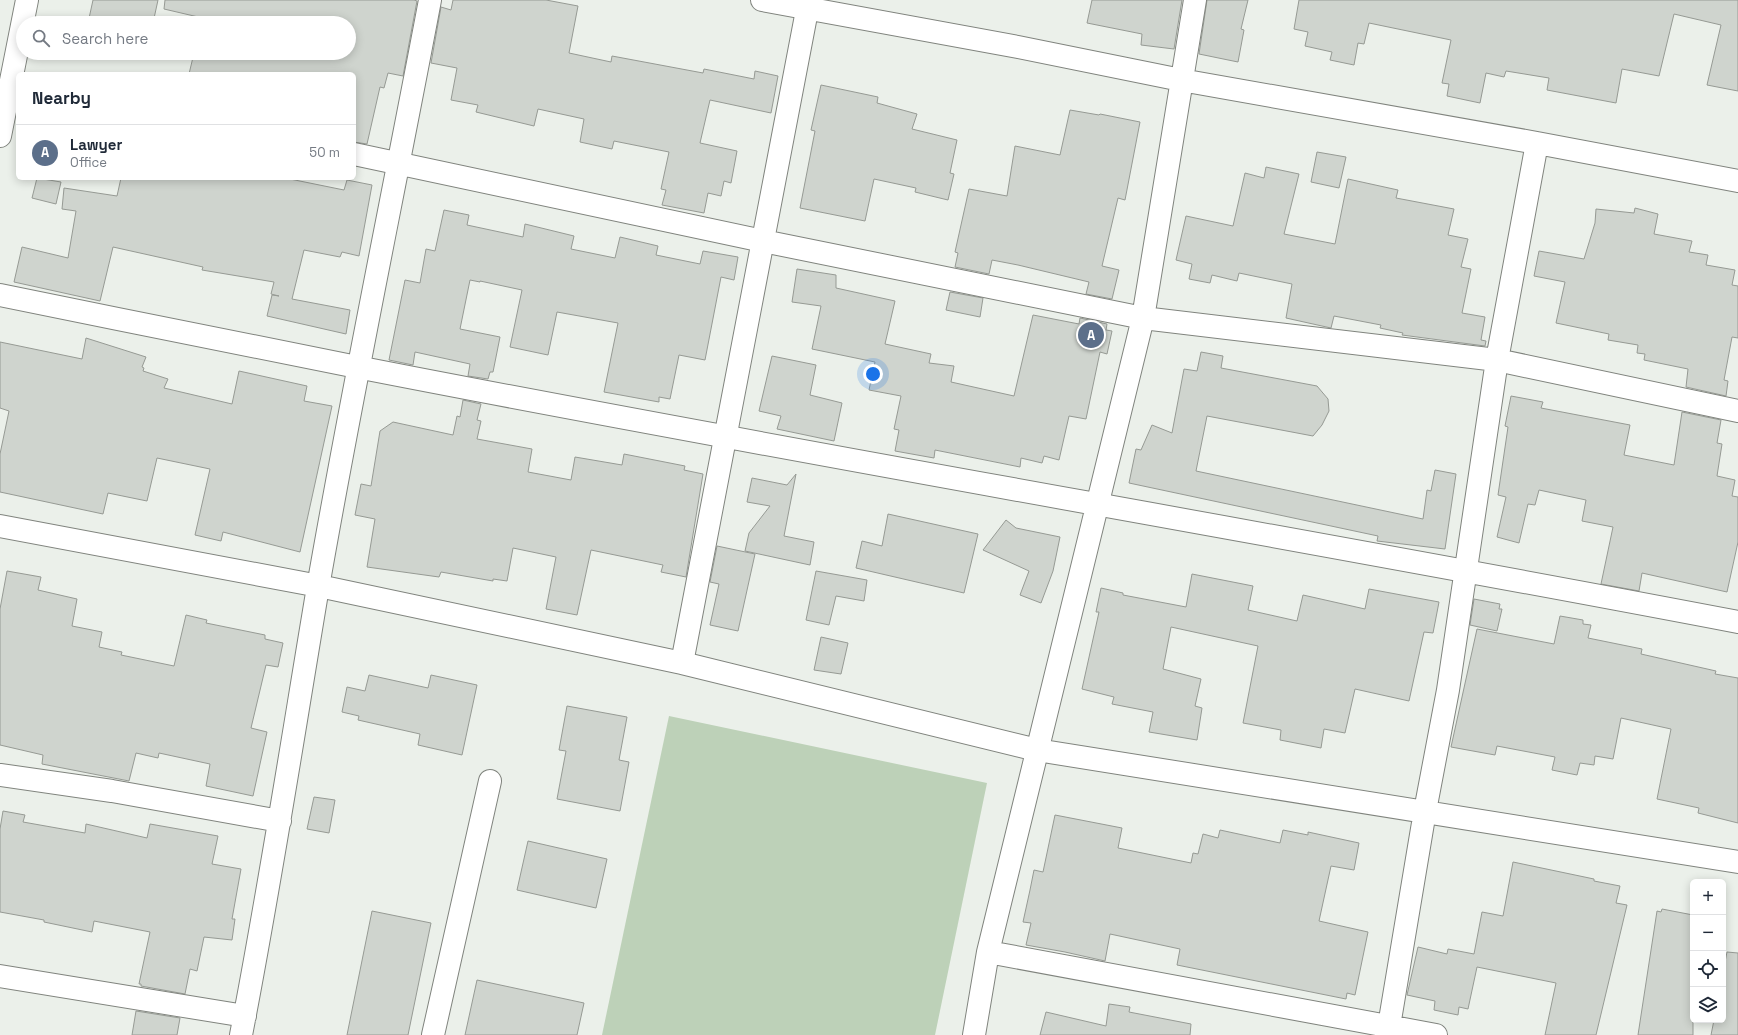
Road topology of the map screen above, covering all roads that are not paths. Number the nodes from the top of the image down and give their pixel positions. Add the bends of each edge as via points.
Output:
1 (27, 0) edge
2 (430, 0) edge
3 (762, 0) edge
4 (1195, 0) edge
5 (808, 4) edge
6 (25, 16) edge
7 (20, 60) edge
8 (18, 72) edge
9 (16, 80) edge
10 (1181, 80) junction
11 (0, 136) edge
12 (1537, 143) junction
13 (356, 154) edge
14 (399, 165) junction
15 (1738, 181) edge
16 (763, 240) junction
17 (0, 295) edge
18 (1143, 318) junction
19 (1497, 360) junction
20 (358, 367) junction
21 (1738, 411) edge
22 (726, 436) junction
23 (1097, 505) junction
24 (0, 526) edge
25 (1466, 570) junction
26 (319, 586) junction
27 (1738, 622) edge
28 (682, 663) junction
29 (1037, 750) junction
30 (0, 775) edge
31 (490, 781) dead end
32 (1425, 811) junction
33 (280, 821) junction
34 (1738, 862) edge
35 (988, 952) junction
36 (0, 976) edge
37 (243, 1025) edge
38 (1393, 1030) edge
39 (433, 1035) edge
40 (974, 1035) edge
41 (1436, 1035) edge

1 - 6 street
2 - 14 street
3 - 5 street
4 - 10 street
5 - 10 street
5 - 16 street
7 - 8 street
9 - 11 street
10 - 12 street
10 - 18 street
12 - 15 street
12 - 19 street
13 - 14 street
14 - 16 street
14 - 20 street
16 - 18 street
16 - 22 street
17 - 20 street
18 - 19 street
18 - 23 street
19 - 21 street
19 - 25 street
20 - 22 street
20 - 26 street
22 - 23 street
22 - 28 street
23 - 25 street
23 - 29 street
24 - 26 street
25 - 27 street
25 - 32 street via 1448,690
26 - 28 street
26 - 33 street
28 - 29 street
29 - 32 street
29 - 35 street
30 - 33 street via 112,791
31 - 39 street
32 - 34 street
32 - 38 street
33 - 37 street
35 - 38 street
35 - 40 street
36 - 37 street
38 - 41 street

